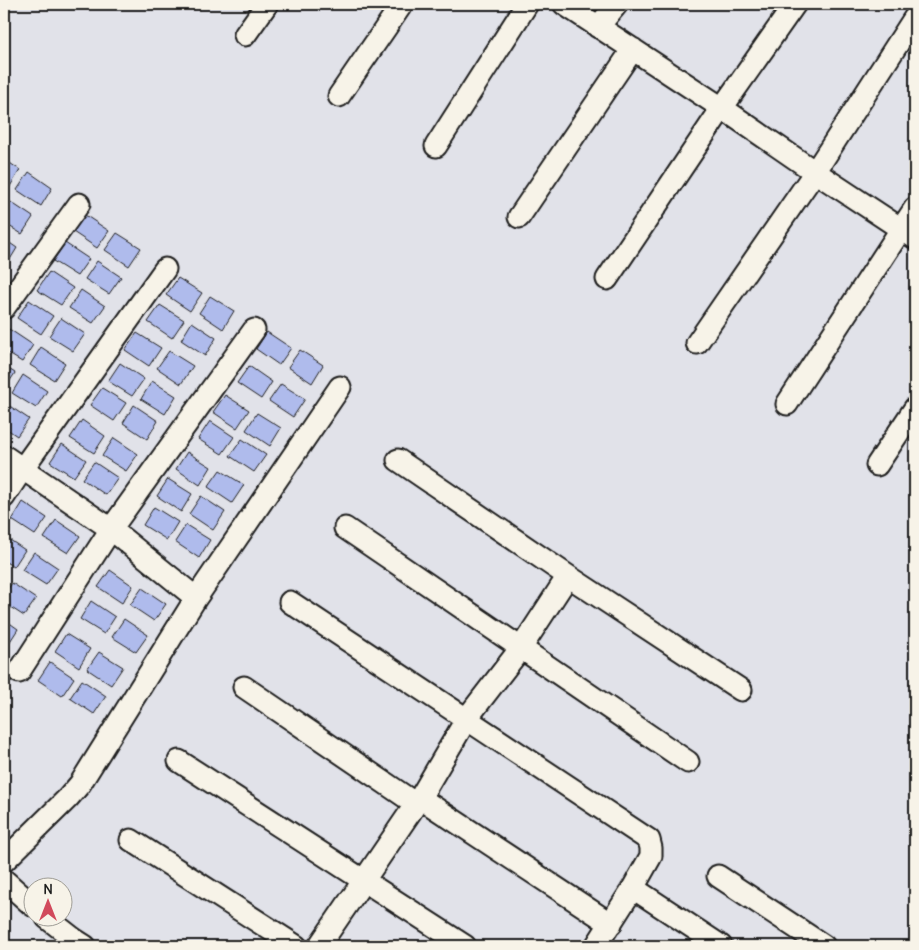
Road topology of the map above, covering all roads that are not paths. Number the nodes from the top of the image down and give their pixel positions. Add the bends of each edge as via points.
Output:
1 (267, 4) edge
2 (402, 4) edge
3 (527, 4) edge
4 (564, 4) edge
5 (617, 4) edge
6 (795, 4) edge
7 (915, 17) edge
8 (598, 27) junction
9 (245, 35) dead end
10 (633, 49) junction
11 (339, 96) dead end
12 (722, 108) junction
13 (436, 146) dead end
14 (815, 172) junction
15 (79, 204) dead end
16 (915, 208) edge
17 (519, 217) dead end
18 (908, 233) edge
19 (165, 269) dead end
20 (607, 279) dead end
21 (4, 308) edge
22 (254, 330) dead end
23 (697, 343) dead end
24 (340, 387) dead end
25 (787, 404) dead end
26 (915, 408) edge
27 (4, 456) edge
28 (398, 460) dead end
29 (877, 465) dead end
30 (23, 468) junction
31 (4, 498) edge
32 (345, 528) dead end
33 (111, 529) junction
34 (568, 576) junction
35 (196, 598) junction
36 (290, 602) dead end
37 (520, 648) junction
38 (19, 672) dead end
39 (244, 687) dead end
40 (742, 690) dead end
41 (467, 718) junction
42 (180, 761) dead end
43 (688, 762) dead end
44 (418, 801) junction
45 (131, 840) dead end
46 (4, 861) edge
47 (718, 876) dead end
48 (4, 880) edge
49 (364, 880) junction
50 (633, 888) junction
51 (22, 896) edge
52 (611, 924) junction
53 (60, 928) edge
54 (85, 946) edge
55 (296, 946) edge
56 (319, 946) edge
57 (466, 946) edge
58 (596, 946) edge
59 (721, 946) edge
60 (824, 946) edge

1 - 9 street
2 - 11 street
3 - 13 street
4 - 8 street
5 - 8 street
6 - 12 street
7 - 14 street
8 - 10 street
10 - 12 street
10 - 17 street
12 - 14 street
12 - 20 street
14 - 18 street
14 - 23 street
15 - 21 street
16 - 18 street
18 - 25 street
19 - 30 street
22 - 33 street
24 - 35 street
26 - 29 street
27 - 30 street
28 - 34 street
30 - 31 street
30 - 33 street
32 - 37 street
33 - 35 street
33 - 38 street
34 - 37 street
34 - 40 street
35 - 46 street via 80,784
36 - 41 street
37 - 41 street
37 - 43 street
39 - 44 street
41 - 44 street
41 - 50 street via 649,840 651,856
42 - 49 street
44 - 49 street
44 - 52 street
45 - 55 street
47 - 60 street
48 - 51 street
49 - 56 street
49 - 57 street
50 - 52 street
50 - 59 street
52 - 58 street
53 - 54 street

